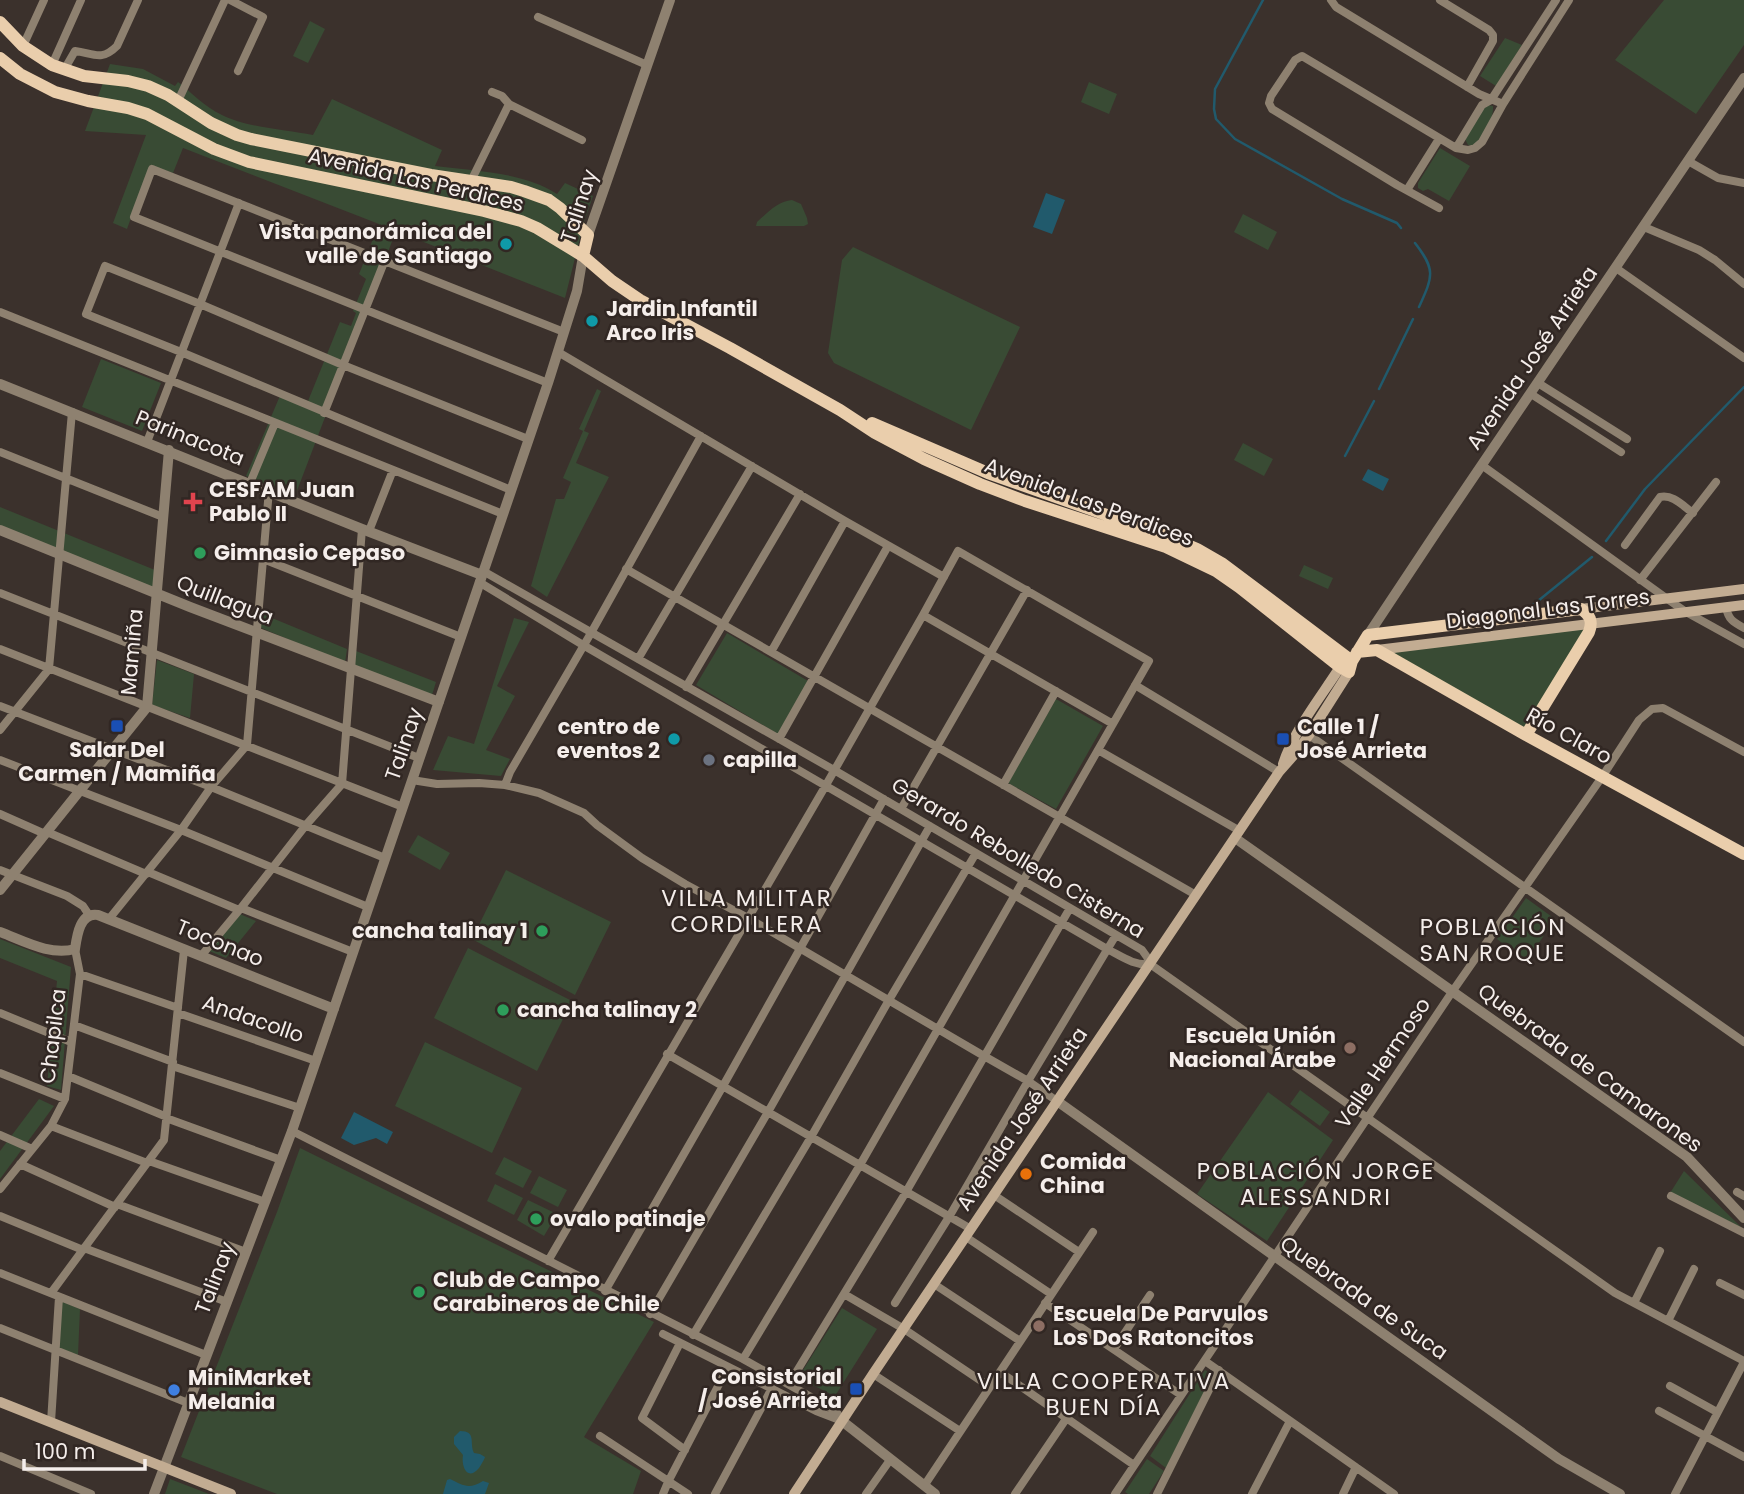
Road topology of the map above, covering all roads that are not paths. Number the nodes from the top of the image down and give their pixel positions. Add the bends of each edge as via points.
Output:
1 (44, 0) edge
2 (81, 0) edge
3 (138, 0) edge
4 (225, 0) edge
5 (230, 0) edge
6 (670, 0) edge
7 (1331, 0) edge
8 (1440, 0) edge
9 (1563, 1) edge
10 (538, 17) dead end
11 (0, 22) edge
12 (23, 46) junction
13 (0, 58) edge
14 (648, 65) junction
15 (58, 68) junction
16 (238, 71) dead end
17 (1744, 78) edge
18 (1467, 87) junction
19 (1740, 89) edge
20 (492, 92) dead end
21 (1491, 100) junction
22 (178, 101) junction
23 (509, 104) junction
24 (1503, 104) junction
25 (165, 123) junction
26 (1439, 139) junction
27 (582, 141) dead end
28 (1455, 148) junction
29 (1688, 161) junction
30 (471, 181) junction
31 (1744, 183) edge
32 (1407, 190) junction
33 (239, 203) junction
34 (1439, 208) dead end
35 (1644, 226) junction
36 (588, 235) junction
37 (220, 252) junction
38 (583, 256) junction
39 (385, 260) junction
40 (1616, 268) junction
41 (1744, 284) edge
42 (200, 304) junction
43 (365, 310) junction
44 (0, 312) edge
45 (564, 332) junction
46 (181, 352) junction
47 (558, 352) junction
48 (1744, 358) edge
49 (343, 365) junction
50 (170, 381) junction
51 (548, 383) junction
52 (1538, 383) junction
53 (0, 384) edge
54 (1531, 394) junction
55 (72, 412) junction
56 (324, 412) junction
57 (275, 423) junction
58 (701, 436) junction
59 (528, 439) junction
60 (1627, 439) dead end
61 (147, 442) junction
62 (169, 450) junction
63 (0, 452) edge
64 (1621, 452) dead end
65 (752, 466) junction
66 (1483, 466) junction
67 (393, 470) junction
68 (66, 479) junction
69 (1716, 482) dead end
70 (250, 483) junction
71 (269, 490) junction
72 (511, 490) junction
73 (800, 494) junction
74 (1693, 513) junction
75 (503, 514) junction
76 (163, 517) junction
77 (845, 521) junction
78 (0, 530) edge
79 (366, 530) junction
80 (1625, 545) dead end
81 (888, 546) junction
82 (59, 554) junction
83 (263, 559) junction
84 (626, 569) junction
85 (481, 576) junction
86 (944, 577) junction
87 (1640, 580) junction
88 (1743, 588) edge
89 (1027, 590) junction
90 (0, 593) edge
91 (156, 594) junction
92 (356, 596) junction
93 (675, 597) junction
94 (1665, 598) junction
95 (1735, 606) edge
96 (1581, 609) junction
97 (1686, 612) junction
98 (54, 615) junction
99 (923, 615) junction
100 (1591, 624) junction
101 (723, 625) junction
102 (1744, 628) edge
103 (257, 633) junction
104 (591, 633) junction
105 (1368, 635) junction
106 (461, 637) junction
107 (1744, 644) edge
108 (583, 645) junction
109 (0, 649) edge
110 (1377, 650) junction
111 (771, 652) junction
112 (151, 653) junction
113 (990, 654) junction
114 (638, 659) junction
115 (1350, 663) junction
116 (351, 668) junction
117 (49, 669) junction
118 (814, 677) junction
119 (1135, 685) junction
120 (686, 687) junction
121 (1056, 691) junction
122 (252, 692) junction
123 (439, 702) junction
124 (0, 706) edge
125 (147, 707) junction
126 (869, 708) junction
127 (15, 712) junction
128 (1113, 724) junction
129 (0, 730) edge
130 (346, 730) junction
131 (1309, 735) junction
132 (1526, 735) junction
133 (779, 739) junction
134 (247, 745) junction
135 (937, 747) junction
136 (113, 749) junction
137 (1098, 750) junction
138 (1744, 752) edge
139 (419, 758) junction
140 (0, 760) edge
141 (1281, 769) junction
142 (834, 770) junction
143 (1602, 777) junction
144 (412, 779) junction
145 (342, 784) junction
146 (505, 785) junction
147 (825, 785) junction
148 (1003, 785) junction
149 (211, 787) junction
150 (79, 791) junction
151 (884, 799) junction
152 (402, 807) junction
153 (901, 809) junction
154 (0, 814) edge
155 (876, 814) junction
156 (1060, 817) junction
157 (306, 825) junction
158 (930, 826) junction
159 (181, 830) junction
160 (46, 833) junction
161 (1237, 835) junction
162 (922, 841) junction
163 (976, 853) junction
164 (1744, 854) edge
165 (385, 858) junction
166 (967, 867) junction
167 (272, 868) junction
168 (0, 870) edge
169 (147, 873) junction
170 (12, 875) junction
171 (1024, 881) junction
172 (1524, 887) junction
173 (0, 890) edge
174 (1015, 895) junction
175 (1196, 895) junction
176 (368, 907) junction
177 (1070, 908) junction
178 (240, 909) junction
179 (91, 914) junction
180 (748, 918) junction
181 (109, 919) junction
182 (1061, 922) junction
183 (0, 932) edge
184 (1116, 934) junction
185 (801, 948) junction
186 (75, 949) junction
187 (1107, 949) junction
188 (184, 950) junction
189 (353, 952) junction
190 (201, 956) junction
191 (1150, 964) junction
192 (80, 974) junction
193 (845, 975) junction
194 (1452, 992) junction
195 (889, 1000) junction
196 (334, 1009) junction
197 (178, 1010) junction
198 (0, 1013) edge
199 (74, 1024) junction
200 (937, 1028) junction
201 (71, 1042) junction
202 (1744, 1042) edge
203 (667, 1054) junction
204 (984, 1056) junction
205 (316, 1061) junction
206 (172, 1064) junction
207 (0, 1073) edge
208 (68, 1076) junction
209 (1028, 1081) junction
210 (723, 1086) junction
211 (65, 1099) junction
212 (1057, 1101) junction
213 (300, 1108) junction
214 (768, 1112) junction
215 (167, 1118) junction
216 (1366, 1118) junction
217 (51, 1126) junction
218 (292, 1131) junction
219 (0, 1135) edge
220 (811, 1137) junction
221 (32, 1149) junction
222 (281, 1160) junction
223 (148, 1162) junction
224 (20, 1164) junction
225 (860, 1165) junction
226 (0, 1189) edge
227 (906, 1192) junction
228 (994, 1195) junction
229 (1671, 1196) dead end
230 (265, 1202) junction
231 (116, 1205) junction
232 (0, 1216) edge
233 (949, 1216) junction
234 (1744, 1216) edge
235 (1093, 1232) dead end
236 (968, 1233) junction
237 (1744, 1233) edge
238 (83, 1249) junction
239 (1660, 1251) dead end
240 (246, 1252) junction
241 (1079, 1252) junction
242 (1273, 1257) junction
243 (548, 1261) junction
244 (1694, 1269) dead end
245 (0, 1273) edge
246 (1720, 1283) dead end
247 (934, 1284) junction
248 (605, 1291) junction
249 (844, 1293) junction
250 (1051, 1294) junction
251 (1150, 1294) dead end
252 (55, 1295) junction
253 (1744, 1296) edge
254 (227, 1302) junction
255 (895, 1303) dead end
256 (1045, 1303) junction
257 (1634, 1303) junction
258 (650, 1314) junction
259 (1668, 1321) junction
260 (0, 1328) edge
261 (904, 1329) junction
262 (663, 1334) dead end
263 (693, 1335) junction
264 (1020, 1341) junction
265 (680, 1343) junction
266 (1114, 1349) junction
267 (56, 1351) junction
268 (206, 1355) junction
269 (743, 1359) junction
270 (1205, 1361) junction
271 (1744, 1362) edge
272 (728, 1367) junction
273 (1219, 1370) junction
274 (1000, 1372) junction
275 (873, 1374) junction
276 (789, 1384) junction
277 (1670, 1386) dead end
278 (990, 1387) junction
279 (772, 1388) junction
280 (1181, 1395) junction
281 (0, 1402) edge
282 (188, 1403) junction
283 (1659, 1411) dead end
284 (1717, 1412) junction
285 (1066, 1419) junction
286 (842, 1421) junction
287 (1290, 1421) junction
288 (51, 1422) junction
289 (960, 1432) junction
290 (600, 1436) dead end
291 (1705, 1436) junction
292 (685, 1450) junction
293 (0, 1456) edge
294 (1744, 1457) edge
295 (890, 1460) junction
296 (1134, 1465) junction
297 (1356, 1467) junction
298 (163, 1468) junction
299 (668, 1482) junction
300 (924, 1486) junction
301 (91, 1494) edge
302 (154, 1494) edge
303 (231, 1494) edge
304 (663, 1494) edge
305 (688, 1494) edge
306 (715, 1494) edge
307 (794, 1494) edge
308 (866, 1494) edge
309 (935, 1494) edge
310 (1015, 1494) edge
311 (1115, 1494) edge
312 (1157, 1494) edge
313 (1252, 1494) edge
314 (1343, 1494) edge
315 (1394, 1494) edge
316 (1620, 1494) edge
317 (1675, 1494) edge

1 - 12 street
2 - 15 street
3 - 15 street via 112,52 100,56 75,51
4 - 22 street
5 - 16 street via 263,17
6 - 14 street, Talinay
7 - 18 street
8 - 18 street via 1493,35
9 - 21 street
9 - 24 street
10 - 14 street
11 - 12 main road, Avenida Las Perdices
12 - 15 main road, Avenida Las Perdices
13 - 25 main road, Avenida Las Perdices via 55,92 128,108
14 - 36 street, Talinay
15 - 22 main road, Avenida Las Perdices via 137,83
17 - 19 street, Avenida José Arrieta
18 - 21 street
19 - 29 street, Avenida José Arrieta
20 - 23 street
21 - 24 street
21 - 28 street via 1482,105
22 - 25 main road
22 - 30 main road, Avenida Las Perdices via 251,139
23 - 27 street
23 - 30 street
24 - 28 street via 1482,142 1468,150
25 - 38 main road, Avenida Las Perdices via 249,162 521,221
26 - 28 street
26 - 32 street
26 - 32 street via 1302,56 1271,96 1272,108
29 - 31 street via 1718,178
29 - 35 street, Avenida José Arrieta
30 - 36 main road, Avenida Las Perdices via 540,196
32 - 34 street
33 - 37 street
33 - 37 street via 152,169 134,217
33 - 39 street
35 - 40 street, Avenida José Arrieta
35 - 41 street via 1699,250
36 - 38 main road, Talinay
37 - 42 street
37 - 43 street
38 - 45 street, Talinay
38 - 115 main road, Avenida Las Perdices via 640,300 898,446 1025,501 1193,558
39 - 43 street
39 - 45 street
40 - 48 street
40 - 52 street, Avenida José Arrieta
42 - 46 street
42 - 46 street via 105,266 86,314
42 - 49 street
43 - 49 street
43 - 51 street
44 - 50 street
45 - 47 street, Talinay
46 - 50 street
46 - 56 street
47 - 51 street, Talinay
47 - 58 street
49 - 56 street
49 - 59 street
50 - 57 street
50 - 61 street
51 - 59 street, Talinay
52 - 54 street, Avenida José Arrieta
52 - 60 street
53 - 55 street, Parinacota
54 - 64 street
54 - 66 street, Avenida José Arrieta
55 - 61 street, Parinacota
55 - 68 street
56 - 72 street
57 - 67 street
57 - 70 street
58 - 65 street
58 - 84 street
59 - 72 street, Talinay
61 - 62 street, Parinacota
62 - 70 street, Parinacota
62 - 76 street, Mamiña
63 - 68 street
65 - 73 street
65 - 93 street
66 - 87 street
66 - 105 street, Avenida José Arrieta
67 - 75 street
67 - 79 street
68 - 76 street
68 - 82 street
69 - 74 street
70 - 71 street, Parinacota
71 - 79 street, Parinacota
71 - 83 street
72 - 75 street, Talinay
73 - 77 street
73 - 101 street
74 - 80 street via 1672,497 1660,497
74 - 87 street
75 - 85 street, Talinay
76 - 91 street, Mamiña
77 - 81 street
77 - 111 street
78 - 82 street, Quillagua
79 - 85 street, Parinacota
79 - 92 street
81 - 86 street
81 - 118 street
82 - 91 street, Quillagua
82 - 98 street
83 - 92 street
83 - 103 street
84 - 93 street
84 - 104 street
85 - 104 street, Gerardo Rebolledo Cisterna
85 - 106 street, Talinay
85 - 108 street, Gerardo Rebolledo Cisterna
86 - 89 street via 958,551
86 - 99 street
87 - 94 street
88 - 94 main road, Diagonal Las Torres
88 - 95 street
89 - 113 street
89 - 119 street via 1149,661
90 - 98 street
91 - 103 street, Quillagua
91 - 112 street, Mamiña
92 - 106 street
92 - 116 street
93 - 101 street
93 - 114 street
94 - 96 main road, Diagonal Las Torres
94 - 97 street
95 - 97 main road, Diagonal Las Torres
95 - 102 street via 1728,614
96 - 100 main road
96 - 105 main road, Diagonal Las Torres
97 - 100 main road, Diagonal Las Torres
97 - 107 street
98 - 112 street
98 - 117 street
99 - 113 street
99 - 126 street
100 - 110 main road, Diagonal Las Torres
100 - 132 main road
101 - 111 street
101 - 120 street
103 - 116 street, Quillagua
103 - 122 street
104 - 108 street
104 - 114 street, Gerardo Rebolledo Cisterna
105 - 115 main road, Avenida José Arrieta
106 - 123 street, Talinay
108 - 146 street
108 - 147 street, Gerardo Rebolledo Cisterna
109 - 117 street
110 - 115 main road, Diagonal Las Torres
110 - 132 main road, Río Claro
111 - 118 street
112 - 122 street
112 - 125 street, Mamiña
113 - 121 street
113 - 135 street
114 - 120 street, Gerardo Rebolledo Cisterna
115 - 131 main road, Avenida José Arrieta
115 - 141 main road, Avenida José Arrieta via 1292,743
116 - 123 street, Quillagua
116 - 130 street
117 - 125 street
117 - 127 street
118 - 126 street
118 - 133 street
119 - 128 street
119 - 141 street
120 - 133 street, Gerardo Rebolledo Cisterna
121 - 128 street
121 - 148 street
122 - 130 street
122 - 134 street
123 - 139 street, Talinay
124 - 127 street
125 - 134 street
125 - 136 street, Mamiña
126 - 135 street
126 - 142 street
127 - 129 street
127 - 136 street
128 - 137 street
130 - 139 street
130 - 145 street
131 - 141 main road, Avenida José Arrieta
131 - 172 street
132 - 143 main road, Río Claro
133 - 142 street, Gerardo Rebolledo Cisterna
134 - 145 street
134 - 149 street
135 - 148 street
135 - 153 street
136 - 149 street
136 - 150 street, Mamiña
137 - 156 street
137 - 161 street
138 - 143 street, Valle Hermoso via 1657,708 1639,720
139 - 144 street, Talinay
140 - 150 street
141 - 161 main road, Avenida José Arrieta
142 - 147 street
142 - 151 street, Gerardo Rebolledo Cisterna
143 - 164 main road, Río Claro
143 - 172 street, Valle Hermoso
144 - 146 street
144 - 152 street, Talinay
145 - 152 street
145 - 157 street
146 - 180 street via 539,793 584,813 642,858
147 - 155 street, Gerardo Rebolledo Cisterna
147 - 180 street
148 - 156 street
149 - 157 street
149 - 159 street
150 - 159 street
150 - 160 street, Mamiña
151 - 153 street, Gerardo Rebolledo Cisterna
151 - 155 street
152 - 165 street, Talinay
153 - 158 street, Gerardo Rebolledo Cisterna
154 - 160 street
155 - 162 street, Gerardo Rebolledo Cisterna
155 - 185 street
156 - 171 street
156 - 175 street
157 - 165 street
157 - 167 street
158 - 162 street
158 - 163 street, Gerardo Rebolledo Cisterna
159 - 167 street
159 - 169 street
160 - 169 street
160 - 170 street, Mamiña
161 - 175 main road, Avenida José Arrieta
161 - 194 street, Quebrada de Camarones
162 - 166 street, Gerardo Rebolledo Cisterna
162 - 193 street
163 - 166 street
163 - 171 street, Gerardo Rebolledo Cisterna
165 - 176 street, Talinay
166 - 174 street, Gerardo Rebolledo Cisterna
166 - 195 street
167 - 176 street
167 - 178 street
168 - 170 street, Toconao
169 - 178 street
169 - 181 street
170 - 173 street, Mamiña
170 - 179 street, Toconao via 67,896
171 - 174 street
171 - 177 street, Gerardo Rebolledo Cisterna
172 - 194 street, Valle Hermoso
172 - 202 street
174 - 182 street, Gerardo Rebolledo Cisterna
174 - 200 street
175 - 191 main road, Avenida José Arrieta
176 - 189 street, Talinay
177 - 182 street
177 - 184 street, Gerardo Rebolledo Cisterna
178 - 189 street
178 - 190 street
179 - 181 street, Toconao
179 - 186 street via 80,925
180 - 185 street
180 - 203 street
181 - 188 street, Toconao
182 - 187 street, Gerardo Rebolledo Cisterna
182 - 204 street
183 - 186 street via 47,950
184 - 187 street
184 - 191 street, Gerardo Rebolledo Cisterna via 1142,950
185 - 193 street
185 - 210 street
186 - 192 street, Chapilca
187 - 191 street, Gerardo Rebolledo Cisterna via 1134,963
187 - 209 street
188 - 190 street, Toconao
188 - 197 street
189 - 196 street, Talinay
190 - 196 street, Toconao
191 - 212 main road, Avenida José Arrieta
191 - 216 street
192 - 197 street, Andacollo
192 - 199 street, Chapilca
193 - 195 street
193 - 214 street
194 - 216 street, Valle Hermoso
194 - 234 street, Quebrada de Camarones via 1686,1157
195 - 200 street
195 - 220 street
196 - 205 street, Talinay
197 - 205 street, Andacollo
197 - 206 street
198 - 201 street
199 - 201 street, Chapilca
199 - 206 street
200 - 204 street
200 - 225 street
201 - 208 street, Chapilca
203 - 210 street
203 - 243 street
204 - 209 street
204 - 227 street
205 - 213 street, Talinay
206 - 213 street
206 - 215 street
207 - 211 street
208 - 211 street, Chapilca
208 - 215 street
209 - 212 street
209 - 233 street
210 - 214 street
210 - 248 street
211 - 217 street, Chapilca
212 - 228 main road, Avenida José Arrieta
212 - 242 street, Quebrada de Suca
213 - 218 street, Talinay
214 - 220 street
214 - 258 street
215 - 222 street
215 - 223 street via 164,1140
216 - 242 street, Valle Hermoso
216 - 257 street
217 - 221 street, Chapilca
217 - 223 street
218 - 222 street, Talinay
218 - 243 street
219 - 221 street
220 - 225 street
220 - 263 street
221 - 224 street, Chapilca
222 - 230 street, Talinay
223 - 230 street
223 - 231 street
224 - 226 street, Chapilca
224 - 231 street
225 - 227 street
225 - 269 street
227 - 233 street
227 - 249 street
228 - 236 main road, Avenida José Arrieta
228 - 241 street
229 - 237 street
230 - 240 street, Talinay
231 - 238 street
231 - 240 street
232 - 238 street
233 - 236 street
233 - 255 street
235 - 241 street
236 - 247 main road, Avenida José Arrieta
236 - 250 street
238 - 252 street
238 - 254 street
239 - 257 street
240 - 254 street, Talinay
241 - 250 street
242 - 270 street, Valle Hermoso
242 - 316 street, Quebrada de Suca via 1559,1459
243 - 248 street
244 - 259 street
245 - 252 street
246 - 253 street
247 - 261 main road, Avenida José Arrieta
247 - 264 street
248 - 258 street
249 - 261 street
249 - 276 street
250 - 256 street
251 - 266 street
252 - 267 street
252 - 268 street
254 - 268 street, Talinay
256 - 264 street
256 - 266 street
257 - 259 street
258 - 263 street
259 - 271 street
260 - 267 street
261 - 275 main road, Avenida José Arrieta
261 - 278 street
262 - 265 street
263 - 269 street
264 - 274 street
265 - 272 street
265 - 292 street via 642,1419
266 - 280 street
267 - 282 street
267 - 288 street
268 - 282 street, Talinay
269 - 276 street
270 - 273 street
270 - 280 street, Valle Hermoso
271 - 284 street
272 - 279 street
272 - 292 street
273 - 287 street
273 - 312 street
274 - 278 street
274 - 285 street
275 - 286 main road, Avenida José Arrieta
275 - 289 street
276 - 286 street via 836,1411
277 - 284 street
278 - 289 street
279 - 286 street
279 - 306 street
280 - 296 street, Valle Hermoso
281 - 288 main road
282 - 298 street, Talinay
283 - 291 street
284 - 291 street
285 - 296 street
285 - 310 street
286 - 295 street
286 - 307 main road, Avenida José Arrieta
287 - 297 street
287 - 313 street
288 - 298 main road
289 - 300 street
290 - 299 street
291 - 294 street
291 - 317 street
292 - 299 street
293 - 301 street
295 - 300 street
295 - 308 street
296 - 311 street, Valle Hermoso
297 - 314 street
297 - 315 street
298 - 302 street, Talinay
298 - 303 main road
299 - 304 street
299 - 305 street
300 - 309 street

